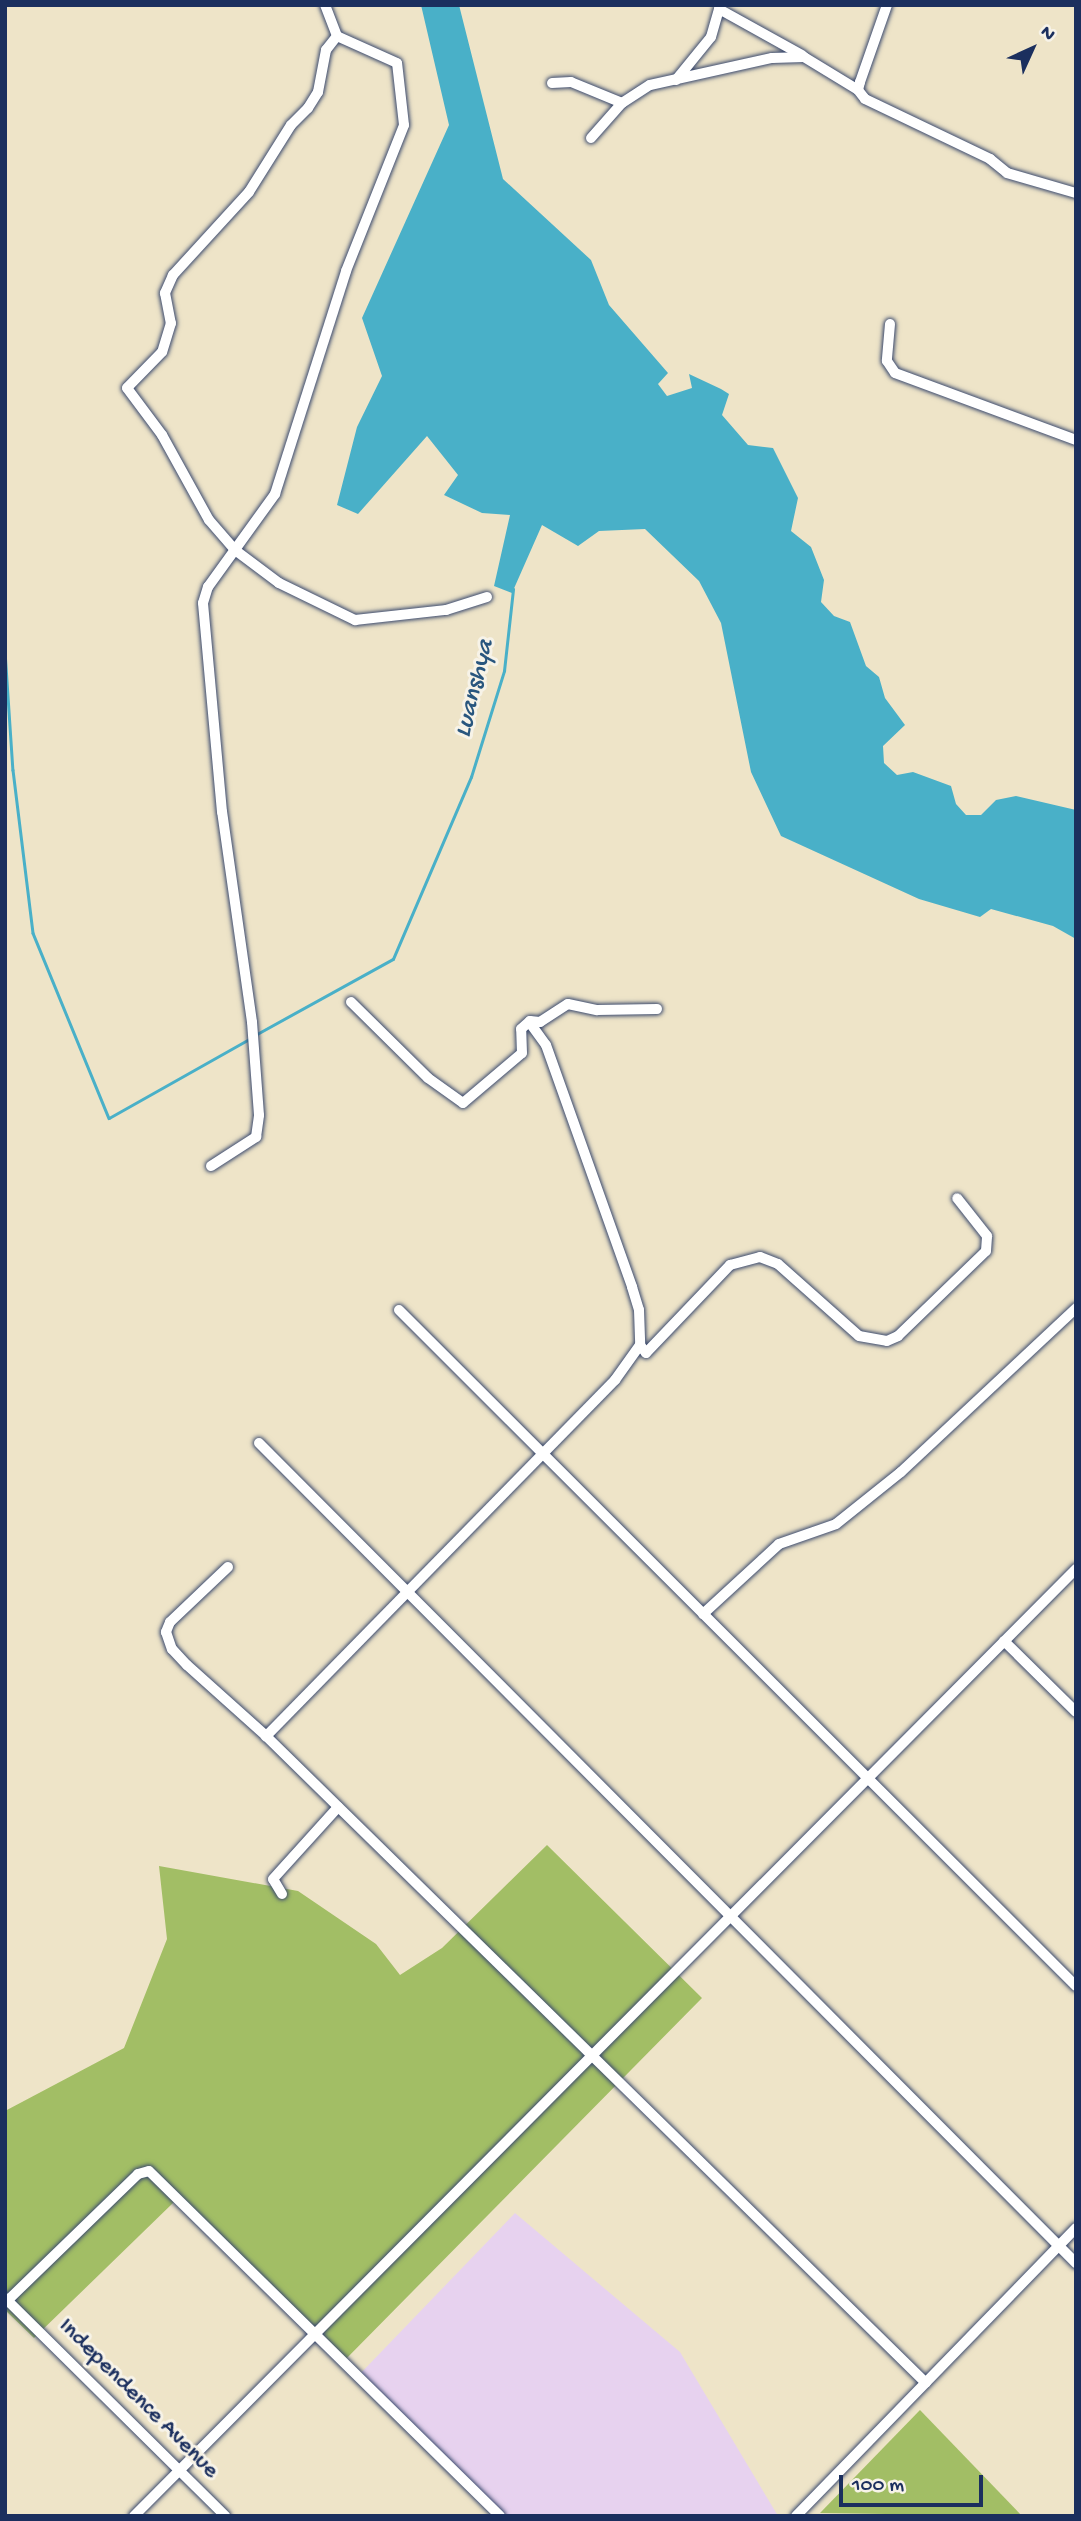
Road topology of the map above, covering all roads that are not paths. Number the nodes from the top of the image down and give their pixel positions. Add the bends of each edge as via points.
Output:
1 (325, 5) edge
2 (887, 5) edge
3 (337, 36) junction
4 (804, 57) junction
5 (676, 80) junction
6 (552, 83) dead end
7 (858, 90) junction
8 (622, 103) junction
9 (591, 138) dead end
10 (1076, 193) edge
11 (890, 324) dead end
12 (1076, 440) edge
13 (235, 550) junction
14 (487, 597) dead end
15 (352, 1002) dead end
16 (657, 1009) dead end
17 (530, 1023) junction
18 (211, 1166) dead end
19 (957, 1198) dead end
20 (1076, 1308) edge
21 (399, 1310) dead end
22 (640, 1345) junction
23 (260, 1443) dead end
24 (543, 1451) junction
25 (228, 1567) dead end
26 (1076, 1569) edge
27 (408, 1592) junction
28 (703, 1614) junction
29 (1004, 1641) junction
30 (1076, 1712) edge
31 (267, 1736) junction
32 (868, 1778) junction
33 (338, 1807) junction
34 (282, 1894) dead end
35 (730, 1914) junction
36 (1076, 1986) edge
37 (589, 2055) junction
38 (1076, 2228) edge
39 (1058, 2245) junction
40 (1076, 2263) edge
41 (6, 2302) edge
42 (312, 2333) junction
43 (926, 2383) junction
44 (179, 2469) junction
45 (134, 2516) edge
46 (225, 2516) edge
47 (500, 2516) edge
48 (796, 2516) edge

1 - 3 street
2 - 7 street
3 - 13 street via 397,63 404,125 346,271 275,495
3 - 13 street via 326,50 318,92 249,192 173,275 165,293 171,323 162,352 127,388 162,435 209,520
4 - 5 street via 772,58
4 - 5 street via 719,9 712,37
4 - 7 street
5 - 8 street via 650,85
6 - 8 street via 572,82
7 - 10 street via 865,99 990,159 1007,173
8 - 9 street
11 - 12 street via 887,360 895,373
13 - 14 street via 279,583 355,620 446,610
13 - 18 street via 208,587 203,603 222,812 252,1022 258,1129 245,1147
15 - 17 street via 428,1078 463,1103 522,1053 521,1029
16 - 17 street via 597,1010 568,1004
17 - 22 street via 546,1045 632,1287 639,1310
19 - 22 street via 987,1236 986,1251 898,1336 887,1341 859,1336 778,1264 760,1257 730,1265 646,1353
20 - 28 street via 901,1472 835,1524 779,1544
21 - 24 street
22 - 24 street via 615,1380
23 - 27 street
24 - 27 street
24 - 28 street
25 - 31 street via 170,1622 166,1632 172,1649 187,1665
26 - 29 street
27 - 31 street
27 - 35 street
28 - 32 street
29 - 30 street
29 - 32 street
31 - 33 street
32 - 35 street
32 - 36 street
33 - 34 street via 274,1879
33 - 37 street
35 - 37 street
35 - 39 street
37 - 42 street
37 - 43 street
38 - 39 street
39 - 40 street
39 - 43 street
41 - 42 street via 138,2174 149,2171
41 - 44 street, Independence Avenue
42 - 44 street
42 - 47 street
43 - 48 street
44 - 45 street
44 - 46 street, Independence Avenue

